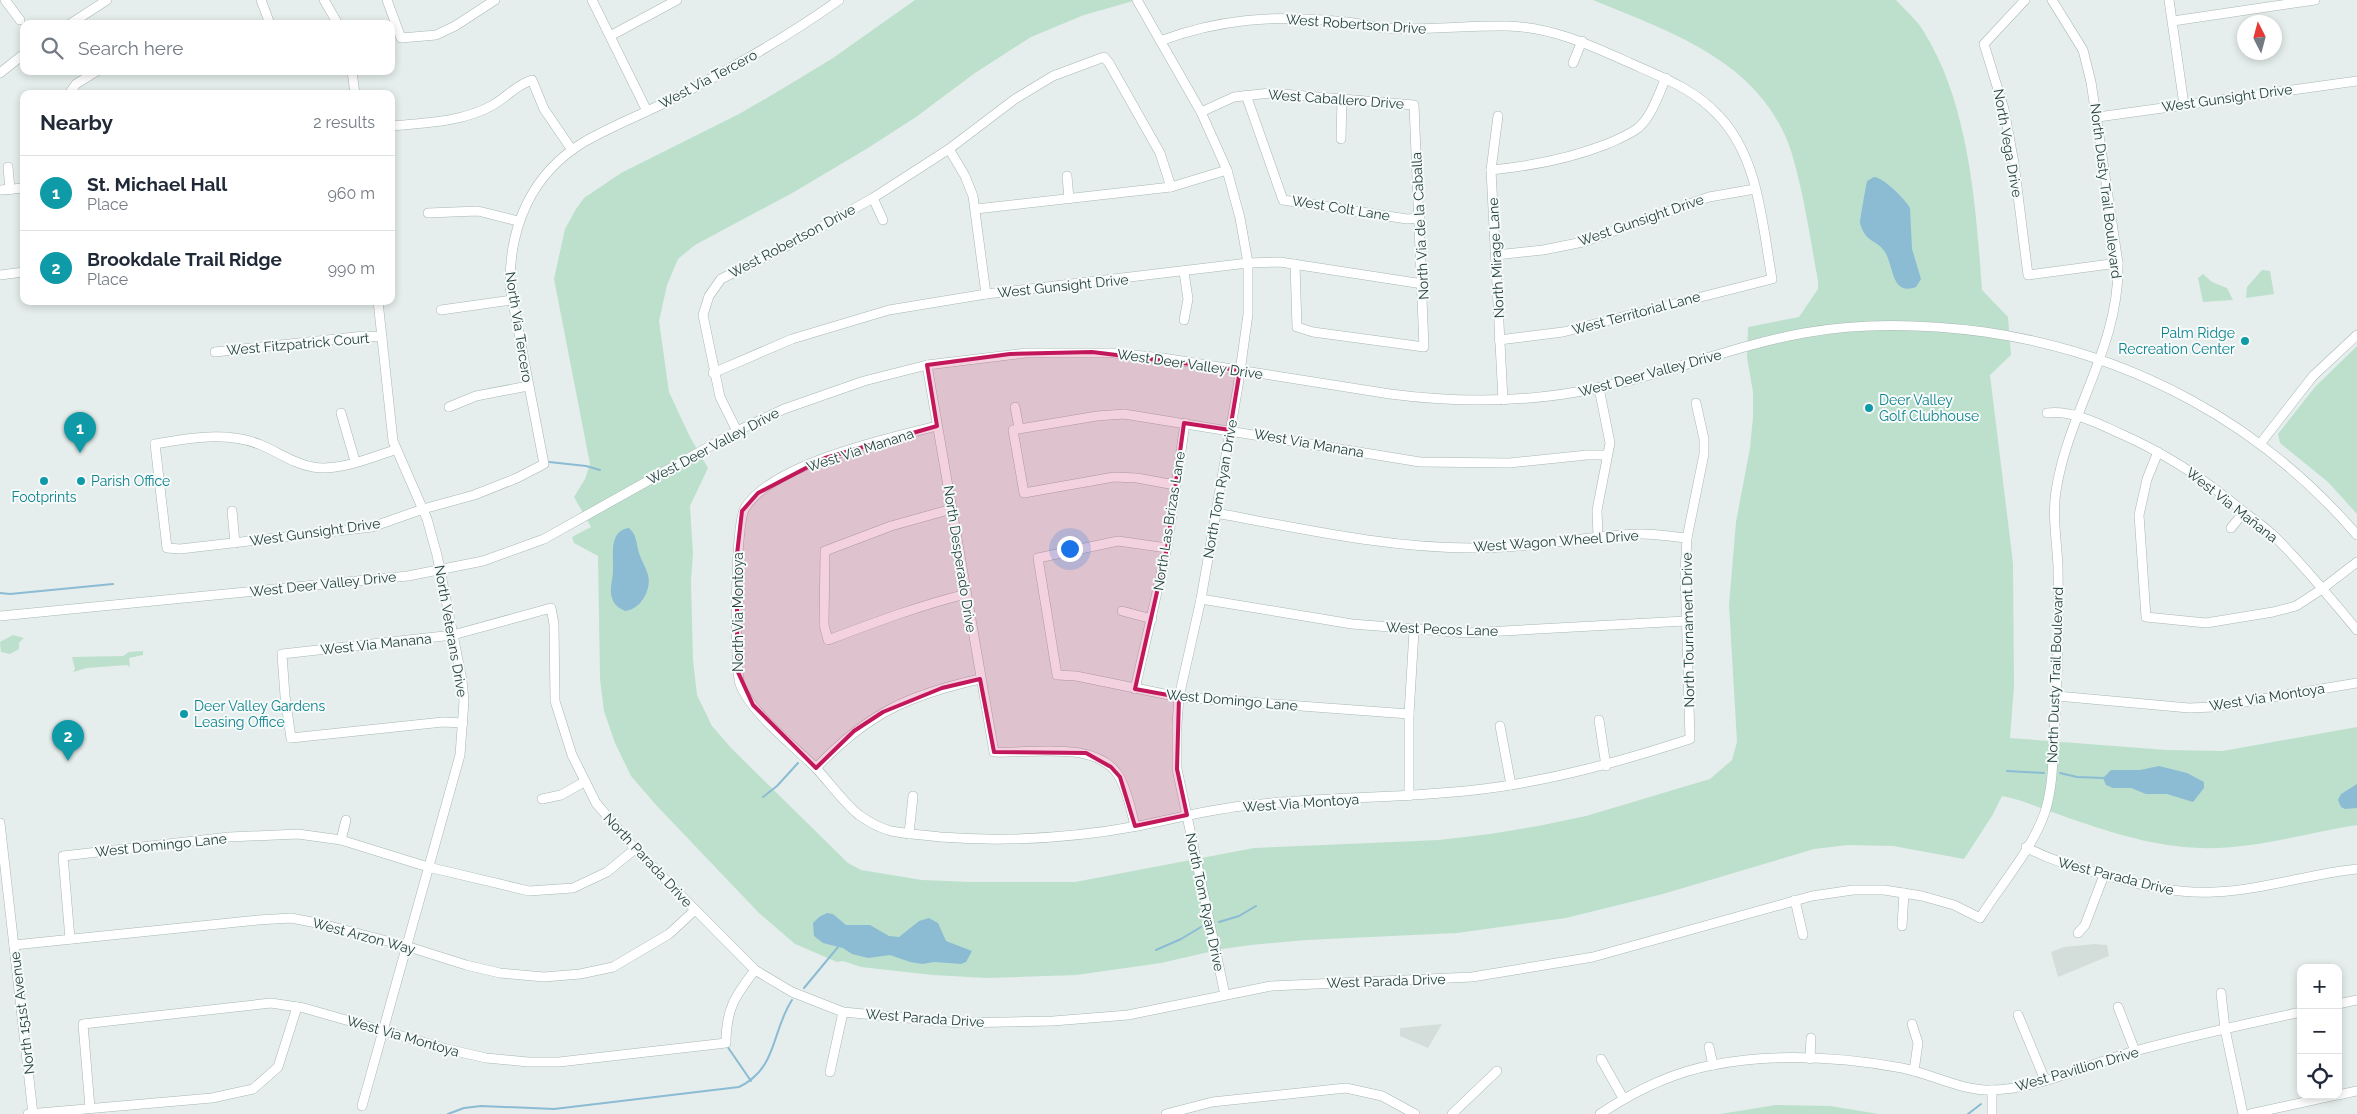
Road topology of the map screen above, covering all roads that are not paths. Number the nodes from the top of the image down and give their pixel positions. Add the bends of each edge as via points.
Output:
1 (4, 0) edge
2 (107, 0) edge
3 (260, 0) edge
4 (324, 0) edge
5 (386, 0) edge
6 (592, 0) edge
7 (677, 0) edge
8 (839, 0) edge
9 (1137, 0) edge
10 (2026, 0) edge
11 (2052, 0) edge
12 (2169, 0) edge
13 (2315, 0) edge
14 (491, 1) edge
15 (20, 20) dead end
16 (76, 20) edge
17 (268, 20) edge
18 (336, 20) edge
19 (394, 20) edge
20 (2173, 21) junction
21 (395, 23) edge
22 (610, 36) junction
23 (1160, 41) junction
24 (1582, 41) junction
25 (20, 57) edge
26 (1573, 63) dead end
27 (0, 73) edge
28 (92, 75) edge
29 (353, 75) edge
30 (1666, 78) junction
31 (2357, 81) edge
32 (72, 90) edge
33 (354, 90) edge
34 (1246, 95) junction
35 (1342, 98) junction
36 (2184, 104) junction
37 (1414, 105) joint
38 (647, 111) junction
39 (1201, 112) junction
40 (1498, 116) dead end
41 (2098, 118) junction
42 (395, 125) edge
43 (1341, 139) dead end
44 (949, 149) junction
45 (572, 150) junction
46 (8, 167) dead end
47 (1227, 170) junction
48 (1491, 170) junction
49 (1067, 176) dead end
50 (1172, 187) junction
51 (20, 189) edge
52 (1755, 189) junction
53 (0, 190) edge
54 (10, 190) junction
55 (873, 198) junction
56 (1069, 199) junction
57 (976, 209) junction
58 (428, 214) dead end
59 (1420, 218) junction
60 (883, 220) dead end
61 (518, 221) junction
62 (1496, 255) junction
63 (1248, 263) junction
64 (2118, 263) junction
65 (1295, 264) junction
66 (20, 272) edge
67 (1184, 272) junction
68 (0, 275) edge
69 (1772, 279) joint
70 (1423, 284) junction
71 (986, 294) junction
72 (512, 300) junction
73 (378, 305) edge
74 (441, 310) dead end
75 (1184, 320) dead end
76 (2357, 335) edge
77 (382, 337) junction
78 (1499, 340) junction
79 (215, 352) dead end
80 (2099, 359) junction
81 (927, 365) junction
82 (1240, 370) junction
83 (714, 373) junction
84 (528, 386) junction
85 (1599, 388) junction
86 (1503, 400) junction
87 (1696, 403) dead end
88 (449, 407) dead end
89 (1015, 407) dead end
90 (341, 413) dead end
91 (2047, 413) dead end
92 (2079, 417) junction
93 (1184, 423) junction
94 (937, 426) junction
95 (1016, 429) junction
96 (1230, 430) junction
97 (737, 431) junction
98 (2260, 444) junction
99 (395, 450) junction
100 (2158, 452) junction
101 (1607, 455) junction
102 (355, 461) junction
103 (544, 464) joint
104 (784, 477) joint
105 (1175, 485) junction
106 (422, 509) junction
107 (952, 509) junction
108 (232, 511) dead end
109 (2244, 512) junction
110 (1216, 513) junction
111 (2231, 528) dead end
112 (2357, 535) edge
113 (1598, 537) junction
114 (1687, 538) junction
115 (235, 543) junction
116 (1167, 548) junction
117 (2357, 562) edge
118 (441, 571) junction
119 (2322, 589) junction
120 (966, 594) junction
121 (1201, 599) junction
122 (550, 608) joint
123 (1122, 611) dead end
124 (0, 616) edge
125 (1152, 619) junction
126 (1685, 621) junction
127 (2357, 630) edge
128 (1414, 631) junction
129 (453, 635) junction
130 (980, 678) junction
131 (2357, 683) edge
132 (1135, 689) junction
133 (2057, 696) junction
134 (1178, 697) junction
135 (1409, 714) junction
136 (1599, 720) dead end
137 (463, 723) junction
138 (1500, 726) dead end
139 (1690, 739) joint
140 (1606, 766) junction
141 (816, 768) junction
142 (584, 782) junction
143 (1511, 785) junction
144 (914, 796) dead end
145 (1409, 796) junction
146 (542, 799) dead end
147 (1187, 816) junction
148 (346, 820) dead end
149 (0, 823) edge
150 (1135, 826) junction
151 (909, 834) junction
152 (1, 835) edge
153 (341, 840) junction
154 (2026, 847) junction
155 (635, 849) junction
156 (428, 867) junction
157 (2357, 869) edge
158 (2104, 875) junction
159 (1904, 893) junction
160 (1795, 900) junction
161 (694, 910) junction
162 (1980, 918) joint
163 (1902, 926) dead end
164 (2078, 933) dead end
165 (1803, 935) dead end
166 (70, 939) junction
167 (14, 945) junction
168 (406, 946) junction
169 (755, 970) junction
170 (2221, 994) dead end
171 (1225, 995) junction
172 (2357, 1000) edge
173 (2342, 1003) edge
174 (2118, 1006) dead end
175 (297, 1007) junction
176 (843, 1012) junction
177 (2297, 1013) edge
178 (2018, 1015) dead end
179 (1912, 1024) dead end
180 (2225, 1029) junction
181 (383, 1030) junction
182 (1811, 1038) dead end
183 (1709, 1047) dead end
184 (2135, 1051) junction
185 (1601, 1059) dead end
186 (1810, 1059) junction
187 (1713, 1065) junction
188 (1497, 1071) dead end
189 (1914, 1071) junction
190 (830, 1072) dead end
191 (2045, 1080) junction
192 (1992, 1090) junction
193 (2357, 1090) edge
194 (2342, 1094) edge
195 (1623, 1098) junction
196 (2319, 1099) edge
197 (362, 1106) dead end
198 (90, 1108) junction
199 (28, 1114) edge
200 (33, 1114) edge
201 (1166, 1114) edge
202 (1415, 1114) edge
203 (1452, 1114) edge
204 (1600, 1114) edge
205 (1992, 1114) edge
206 (2243, 1114) edge
207 (2250, 1114) edge

1 - 15 street
2 - 16 street
3 - 17 street
4 - 18 street
5 - 19 street
6 - 22 street
7 - 22 street
8 - 38 street, West Via Tercero via 747,60
9 - 23 street, North Tom Ryan Drive
10 - 64 street, North Vega Drive via 1984,44 1996,81 2012,154 2028,275
11 - 41 street, North Dusty Trail Boulevard via 2084,50
12 - 20 street
13 - 20 street
14 - 21 street via 436,35 401,38
20 - 36 street
22 - 38 street
23 - 24 street, West Robertson Drive via 1222,22 1278,18 1430,29 1540,28
23 - 39 street, North Tom Ryan Drive
24 - 26 street
24 - 30 street, West Robertson Drive
25 - 27 street
28 - 32 street
29 - 33 street
30 - 48 street via 1648,117 1623,137 1561,160
30 - 52 street, West Robertson Drive via 1696,94 1719,115 1741,147
31 - 36 street, West Gunsight Drive
34 - 35 street, West Caballero Drive via 1270,92
34 - 39 street, West Caballero Drive
34 - 59 street, West Colt Lane via 1283,200 1407,219
35 - 37 street, West Caballero Drive
35 - 43 street
36 - 41 street, West Gunsight Drive
37 - 59 street, North Via de la Caballa
38 - 45 street, West Via Tercero
39 - 47 street, North Tom Ryan Drive
40 - 48 street, North Mirage Lane
41 - 64 street, North Dusty Trail Boulevard
42 - 45 street via 462,117 493,105 521,84 532,80 544,109
44 - 50 street, West Robertson Drive via 1015,99 1053,76 1104,57 1160,153
44 - 55 street, West Robertson Drive
44 - 57 street via 965,176
45 - 61 street, North Via Tercero via 554,164 528,200
46 - 54 street
47 - 50 street
47 - 63 street, North Tom Ryan Drive
48 - 62 street, North Mirage Lane
49 - 56 street
50 - 56 street
51 - 54 street
52 - 62 street, West Gunsight Drive via 1709,197 1583,242
52 - 69 street, West Robertson Drive
53 - 54 street
55 - 60 street
55 - 83 street, West Robertson Drive via 721,279 703,315
56 - 57 street
57 - 71 street
58 - 61 street via 478,211
59 - 70 street, North Via de la Caballa
61 - 72 street, North Via Tercero via 510,265
62 - 78 street, North Mirage Lane
63 - 65 street, West Gunsight Drive
63 - 67 street, West Gunsight Drive
63 - 82 street, North Tom Ryan Drive via 1248,314
64 - 80 street, North Dusty Trail Boulevard via 2116,307
65 - 70 street, West Gunsight Drive
65 - 70 street, North Via de la Caballa via 1297,327 1313,332 1424,347
66 - 68 street
67 - 71 street, West Gunsight Drive
67 - 75 street via 1188,299
69 - 78 street, West Territorial Lane via 1563,332
71 - 83 street, West Gunsight Drive via 889,310 851,320 792,339
72 - 74 street
72 - 84 street, North Via Tercero
73 - 77 street, North Veterans Drive
76 - 98 street via 2313,376
77 - 79 street, West Fitzpatrick Court via 364,336
77 - 99 street, North Veterans Drive
78 - 86 street, North Mirage Lane
80 - 85 street, West Deer Valley Drive via 2001,334 1938,327 1869,326 1806,333 1754,344
80 - 92 street, North Dusty Trail Boulevard
80 - 98 street, West Deer Valley Drive via 2190,398
81 - 82 street, West Deer Valley Drive via 1010,354 1092,352 1137,354
81 - 94 street, North Desperado Drive
81 - 97 street, West Deer Valley Drive via 829,392
82 - 86 street, West Deer Valley Drive via 1431,399
82 - 96 street, North Tom Ryan Drive
83 - 97 street, West Robertson Drive via 720,397
84 - 88 street via 476,396
84 - 103 street, North Via Tercero
85 - 86 street, West Deer Valley Drive
85 - 101 street via 1609,430
87 - 114 street, North Tournament Drive via 1704,454
89 - 95 street
90 - 102 street
91 - 92 street via 2060,412
92 - 100 street, West Via Mañana
92 - 133 street, North Dusty Trail Boulevard via 2056,493
93 - 95 street, West Via Manana via 1124,414
93 - 96 street, West Via Manana
93 - 105 street, North Las Brizas Lane
94 - 104 street, West Via Manana via 825,458
94 - 107 street, North Desperado Drive
95 - 105 street via 1024,493 1114,477
96 - 101 street, West Via Manana via 1420,462 1509,463
96 - 110 street, North Tom Ryan Drive
97 - 118 street, West Deer Valley Drive via 544,538 501,555
98 - 112 street, West Deer Valley Drive via 2313,488
99 - 102 street
99 - 106 street, North Veterans Drive
100 - 109 street, West Via Mañana via 2214,487
100 - 119 street via 2147,479 2139,515 2146,617 2206,623 2238,618 2296,606
101 - 113 street via 1597,510
102 - 115 street, West Gunsight Drive via 333,468 314,468 236,437 155,444 167,548
103 - 106 street, West Gunsight Drive via 474,495
104 - 141 street, North Via Montoya via 758,493 742,511 738,554 737,670 741,687 753,705
105 - 116 street, North Las Brizas Lane
106 - 115 street, West Gunsight Drive via 372,527
106 - 118 street, North Veterans Drive
107 - 120 street, North Desperado Drive
107 - 120 street via 891,526 825,551 824,625 828,640 889,616
108 - 115 street
109 - 111 street
109 - 119 street, West Via Mañana via 2273,535
110 - 113 street, West Wagon Wheel Drive via 1322,533 1429,547 1548,545
110 - 121 street, North Tom Ryan Drive
113 - 114 street, West Wagon Wheel Drive via 1640,534
114 - 126 street, North Tournament Drive
116 - 125 street, North Las Brizas Lane
116 - 132 street, West Domingo Lane via 1113,541 1038,558 1057,675
117 - 119 street
118 - 124 street, West Deer Valley Drive
118 - 129 street, North Veterans Drive
119 - 127 street, West Via Mañana
120 - 130 street, North Desperado Drive
121 - 128 street, West Pecos Lane
121 - 134 street, North Tom Ryan Drive
122 - 129 street, West Via Manana
122 - 142 street, North Parada Drive via 554,624 555,702
123 - 125 street
125 - 132 street, North Las Brizas Lane
126 - 128 street, West Pecos Lane via 1467,633
126 - 139 street, North Tournament Drive
128 - 135 street
129 - 137 street, North Veterans Drive via 462,680
129 - 137 street, West Via Manana via 282,654 284,696 291,738 443,722
130 - 141 street via 942,688 883,712 854,731
130 - 150 street, North Desperado Drive via 994,752 1076,751 1119,768
131 - 133 street, West Via Montoya via 2230,706 2197,708
132 - 134 street, West Domingo Lane
133 - 154 street, North Dusty Trail Boulevard via 2048,802
134 - 135 street, West Domingo Lane
134 - 147 street, North Tom Ryan Drive via 1178,769
135 - 145 street
136 - 140 street
137 - 156 street, North Veterans Drive via 460,755
138 - 143 street
139 - 140 street, West Via Montoya
140 - 143 street, West Via Montoya
141 - 151 street, West Via Montoya via 862,817 874,825
142 - 146 street via 561,795
142 - 155 street, North Parada Drive via 596,803
143 - 145 street, West Via Montoya
144 - 151 street
145 - 147 street, West Via Montoya via 1274,802
147 - 150 street, West Via Montoya
147 - 171 street, North Tom Ryan Drive
148 - 153 street
149 - 152 street, North 151st Avenue
150 - 151 street, West Via Montoya via 1073,836 1032,838 962,839
152 - 167 street, North 151st Avenue
153 - 156 street, West Domingo Lane
153 - 166 street, West Domingo Lane via 269,834 63,856
154 - 158 street, West Parada Drive via 2044,858
154 - 162 street, North Dusty Trail Boulevard
155 - 156 street, West Domingo Lane via 607,872 573,888 529,891
155 - 161 street, North Parada Drive
156 - 168 street, North Veterans Drive
157 - 158 street, West Parada Drive via 2214,892 2180,892
158 - 164 street via 2085,925
159 - 160 street, West Parada Drive via 1853,890
159 - 162 street, West Parada Drive via 1954,905
159 - 163 street
160 - 165 street
160 - 171 street, West Parada Drive via 1593,957 1525,970 1472,977 1271,986
161 - 168 street, West Arzon Way via 669,934 643,951 613,967 580,974 544,978 500,973
161 - 169 street, North Parada Drive
166 - 167 street, West Arzon Way
166 - 168 street, West Arzon Way via 291,918
167 - 200 street, North 151st Avenue
168 - 181 street, North Veterans Drive
169 - 176 street, North Parada Drive via 792,992
169 - 181 street, West Via Montoya via 730,1007 726,1043 560,1062 528,1062 486,1058
170 - 180 street
171 - 176 street, West Parada Drive via 1128,1014 1053,1021 960,1023
172 - 173 street
174 - 184 street
175 - 181 street, West Via Montoya
175 - 198 street via 278,1067 253,1089 212,1098
175 - 198 street, West Via Montoya via 271,1004 83,1024
176 - 190 street
177 - 180 street, West Pavillion Drive
178 - 191 street
179 - 189 street via 1918,1043
180 - 184 street, West Pavillion Drive
180 - 206 street
181 - 197 street, North Veterans Drive
182 - 186 street
183 - 187 street
184 - 191 street, West Pavillion Drive
185 - 195 street
186 - 187 street, West Pavillion Drive via 1766,1058
186 - 189 street, West Pavillion Drive via 1864,1061
187 - 195 street, West Pavillion Drive
188 - 203 street
189 - 192 street, West Pavillion Drive via 1954,1084
191 - 192 street, West Pavillion Drive via 2017,1088
192 - 205 street
193 - 194 street
195 - 204 street, West Pavillion Drive
196 - 207 street
198 - 200 street
199 - 200 street
201 - 202 street via 1212,1102 1332,1088 1371,1092 1393,1100

